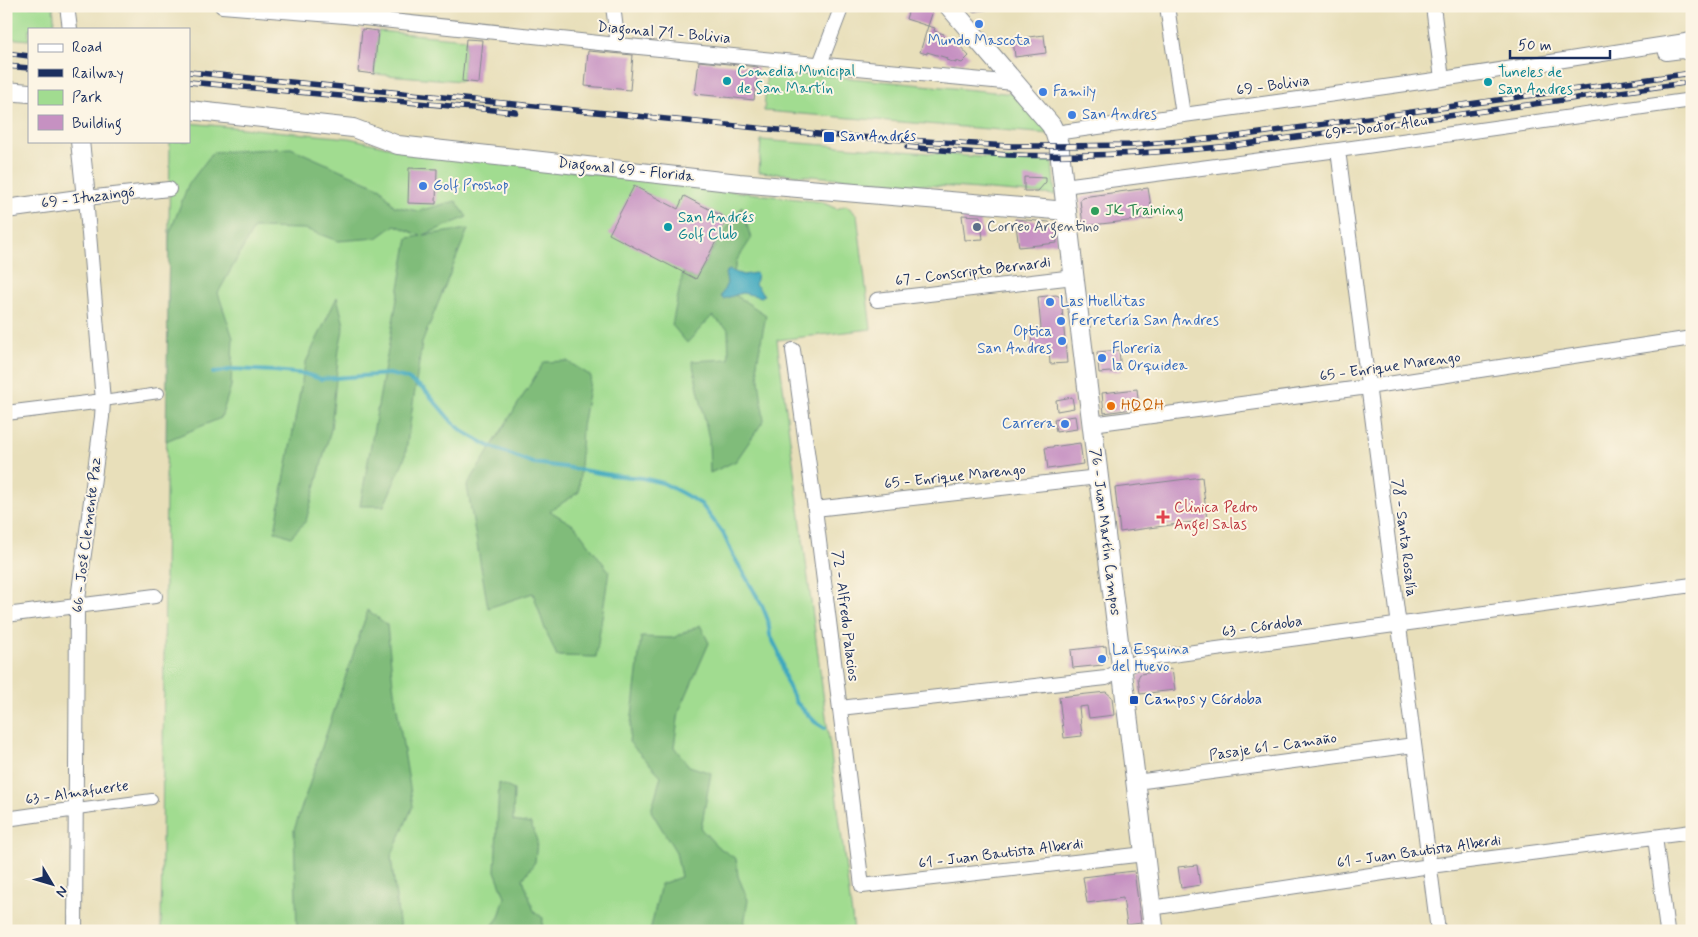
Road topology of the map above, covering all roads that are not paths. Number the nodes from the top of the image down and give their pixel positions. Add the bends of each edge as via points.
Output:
1 (67, 6) edge
2 (222, 6) edge
3 (613, 6) edge
4 (842, 6) edge
5 (949, 6) edge
6 (1167, 6) edge
7 (1433, 6) edge
8 (344, 11) edge
9 (70, 28) edge
10 (1692, 40) edge
11 (618, 45) junction
12 (1692, 54) edge
13 (820, 64) junction
14 (1496, 70) junction
15 (1442, 79) junction
16 (1014, 83) junction
17 (6, 91) edge
18 (28, 93) edge
19 (1692, 100) edge
20 (190, 110) edge
21 (1183, 114) junction
22 (1055, 133) junction
23 (80, 142) edge
24 (1338, 150) junction
25 (1064, 186) junction
26 (169, 189) dead end
27 (86, 198) junction
28 (6, 209) edge
29 (1067, 210) junction
30 (1074, 277) junction
31 (877, 300) dead end
32 (1692, 338) edge
33 (793, 350) dead end
34 (1368, 387) junction
35 (159, 393) dead end
36 (103, 401) junction
37 (6, 413) edge
38 (1092, 424) junction
39 (1098, 477) junction
40 (815, 509) junction
41 (1692, 585) edge
42 (155, 596) dead end
43 (77, 607) junction
44 (6, 615) edge
45 (1398, 624) junction
46 (1122, 669) junction
47 (840, 708) junction
48 (1414, 745) junction
49 (1136, 782) junction
50 (152, 799) dead end
51 (77, 809) junction
52 (6, 819) edge
53 (1692, 832) edge
54 (1655, 837) junction
55 (1145, 854) junction
56 (1430, 866) junction
57 (862, 886) joint
58 (1151, 908) junction
59 (75, 931) edge
60 (1154, 931) edge
61 (1438, 931) edge
62 (1667, 931) edge

1 - 9 street
2 - 8 street, Diagonal 71 - Bolivia
3 - 11 street
4 - 13 street
5 - 16 main road
6 - 21 street
7 - 15 street
8 - 11 street, Diagonal 71 - Bolivia
10 - 14 street, 69 - Bolivia
11 - 13 street, Diagonal 71 - Bolivia
12 - 14 street, 69 - Bolivia via 1682,51 1537,73
13 - 16 street, Diagonal 71 - Bolivia
14 - 15 street, 69 - Bolivia
15 - 21 street, 69 - Bolivia
16 - 22 main road
17 - 18 street
19 - 24 street, 69 - Doctor Aleu
20 - 29 street, Diagonal 69 - Florida via 353,128 408,146 739,183
21 - 22 street, 69 - Bolivia
22 - 25 main road, 76 - Juan Martín Campos
23 - 27 street, 66 - José Clemente Paz
24 - 25 street, 69 - Doctor Aleu
24 - 34 street, 78 - Santa Rosalía
25 - 29 main road, 76 - Juan Martín Campos
26 - 27 street, 69 - Ituzaingó
27 - 28 street, 69 - Ituzaingó
27 - 36 street, 66 - José Clemente Paz
29 - 30 main road, 76 - Juan Martín Campos
30 - 31 street, 67 - Conscripto Bernardi
30 - 38 main road, 76 - Juan Martín Campos
32 - 34 street, 65 - Enrique Marengo
33 - 40 street, 72 - Alfredo Palacios
34 - 38 street, 65 - Enrique Marengo
34 - 45 street, 78 - Santa Rosalía
35 - 36 street
36 - 37 street
36 - 43 street, 66 - José Clemente Paz
38 - 39 main road, 76 - Juan Martín Campos
39 - 40 street, 65 - Enrique Marengo
39 - 46 main road, 76 - Juan Martín Campos
40 - 47 street, 72 - Alfredo Palacios
41 - 45 street, 63 - Córdoba
42 - 43 street
43 - 44 street
43 - 51 street, 66 - José Clemente Paz
45 - 46 street, 63 - Córdoba via 1142,659
45 - 48 street, 78 - Santa Rosalía
46 - 47 street, 63 - Córdoba via 1106,678
46 - 49 main road, 76 - Juan Martín Campos
47 - 57 street, 72 - Alfredo Palacios
48 - 49 street, Pasaje 61 - Camaño
48 - 56 street, 78 - Santa Rosalía
49 - 55 main road, 76 - Juan Martín Campos
50 - 51 street, 63 - Almafuerte
51 - 52 street, 63 - Almafuerte
51 - 59 street, 66 - José Clemente Paz
53 - 54 street, 61 - Juan Bautista Alberdi
54 - 56 street, 61 - Juan Bautista Alberdi
54 - 62 street
55 - 57 street, 61 - Juan Bautista Alberdi
55 - 58 main road, 76 - Juan Martín Campos
56 - 58 street, 61 - Juan Bautista Alberdi
56 - 61 street, 78 - Santa Rosalía
58 - 60 main road, 76 - Juan Martín Campos

